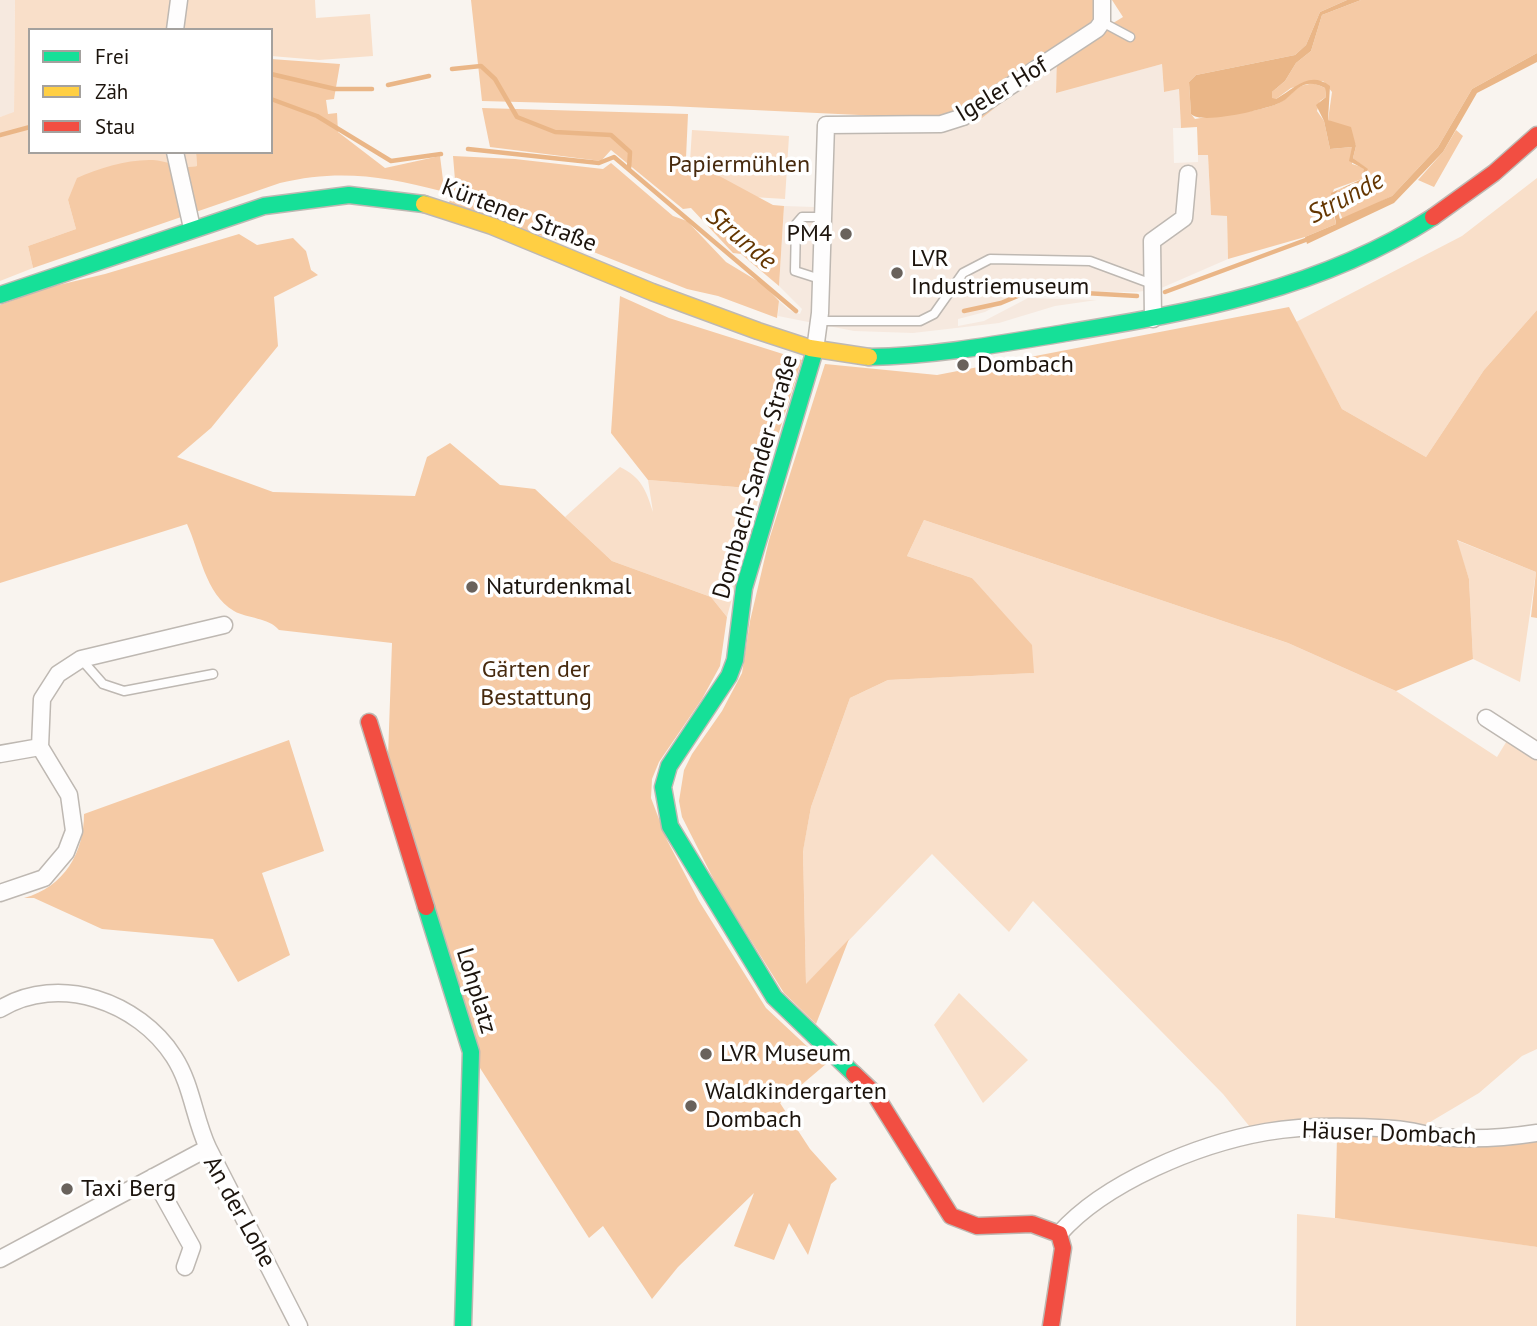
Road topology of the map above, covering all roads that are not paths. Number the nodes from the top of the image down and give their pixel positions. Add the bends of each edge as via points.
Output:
1 (179, 0) edge
2 (1102, 0) edge
3 (1102, 22) junction
4 (175, 28) edge
5 (1130, 37) dead end
6 (1537, 135) edge
7 (175, 154) edge
8 (1188, 174) dead end
9 (822, 217) junction
10 (192, 228) junction
11 (820, 279) junction
12 (1152, 284) junction
13 (0, 295) edge
14 (1153, 318) junction
15 (819, 321) junction
16 (816, 350) junction
17 (224, 625) dead end
18 (81, 659) junction
19 (213, 674) dead end
20 (1486, 718) dead end
21 (369, 722) dead end
22 (40, 747) junction
23 (1537, 751) edge
24 (0, 754) edge
25 (0, 892) edge
26 (0, 1009) edge
27 (1537, 1133) edge
28 (208, 1148) junction
29 (153, 1177) junction
30 (1059, 1234) junction
31 (0, 1259) edge
32 (185, 1267) dead end
33 (299, 1326) edge
34 (463, 1326) edge
35 (1051, 1326) edge

1 - 4 street
2 - 3 street
3 - 5 lane
3 - 9 street, Igeler Hof via 1082,40 963,117 941,124 826,125
6 - 14 street, Kürtener Straße via 1449,208 1344,265
7 - 10 street
8 - 12 street via 1184,218 1152,241
9 - 11 street
9 - 11 lane via 802,217 796,224 795,271
10 - 13 street, Kürtener Straße
10 - 16 street, Kürtener Straße via 275,201 333,194 392,198 443,209
11 - 15 street
12 - 14 street
12 - 15 lane via 1090,261 990,258 963,273 934,314 920,321
14 - 16 street, Kürtener Straße via 952,352
15 - 16 street
16 - 30 street, Dombach-Sander-Straße via 744,588 729,676 669,765 664,806 701,882 774,997 874,1093 951,1216 980,1228 1032,1222
17 - 18 street
18 - 19 lane via 103,684 124,691
18 - 22 street via 58,674 42,699
20 - 23 street
21 - 34 street, Lohplatz via 471,1052
22 - 24 street
22 - 25 street via 69,795 74,831 66,852 44,878
26 - 28 street via 26,998 79,995 102,1000 135,1018 174,1057 188,1084
27 - 30 street, Häuser Dombach via 1477,1139 1396,1129 1326,1127 1266,1132 1161,1166 1088,1204
28 - 29 street, An der Lohe
28 - 33 street, An der Lohe
29 - 31 street, An der Lohe
29 - 32 street via 192,1247
30 - 35 street via 1063,1248

